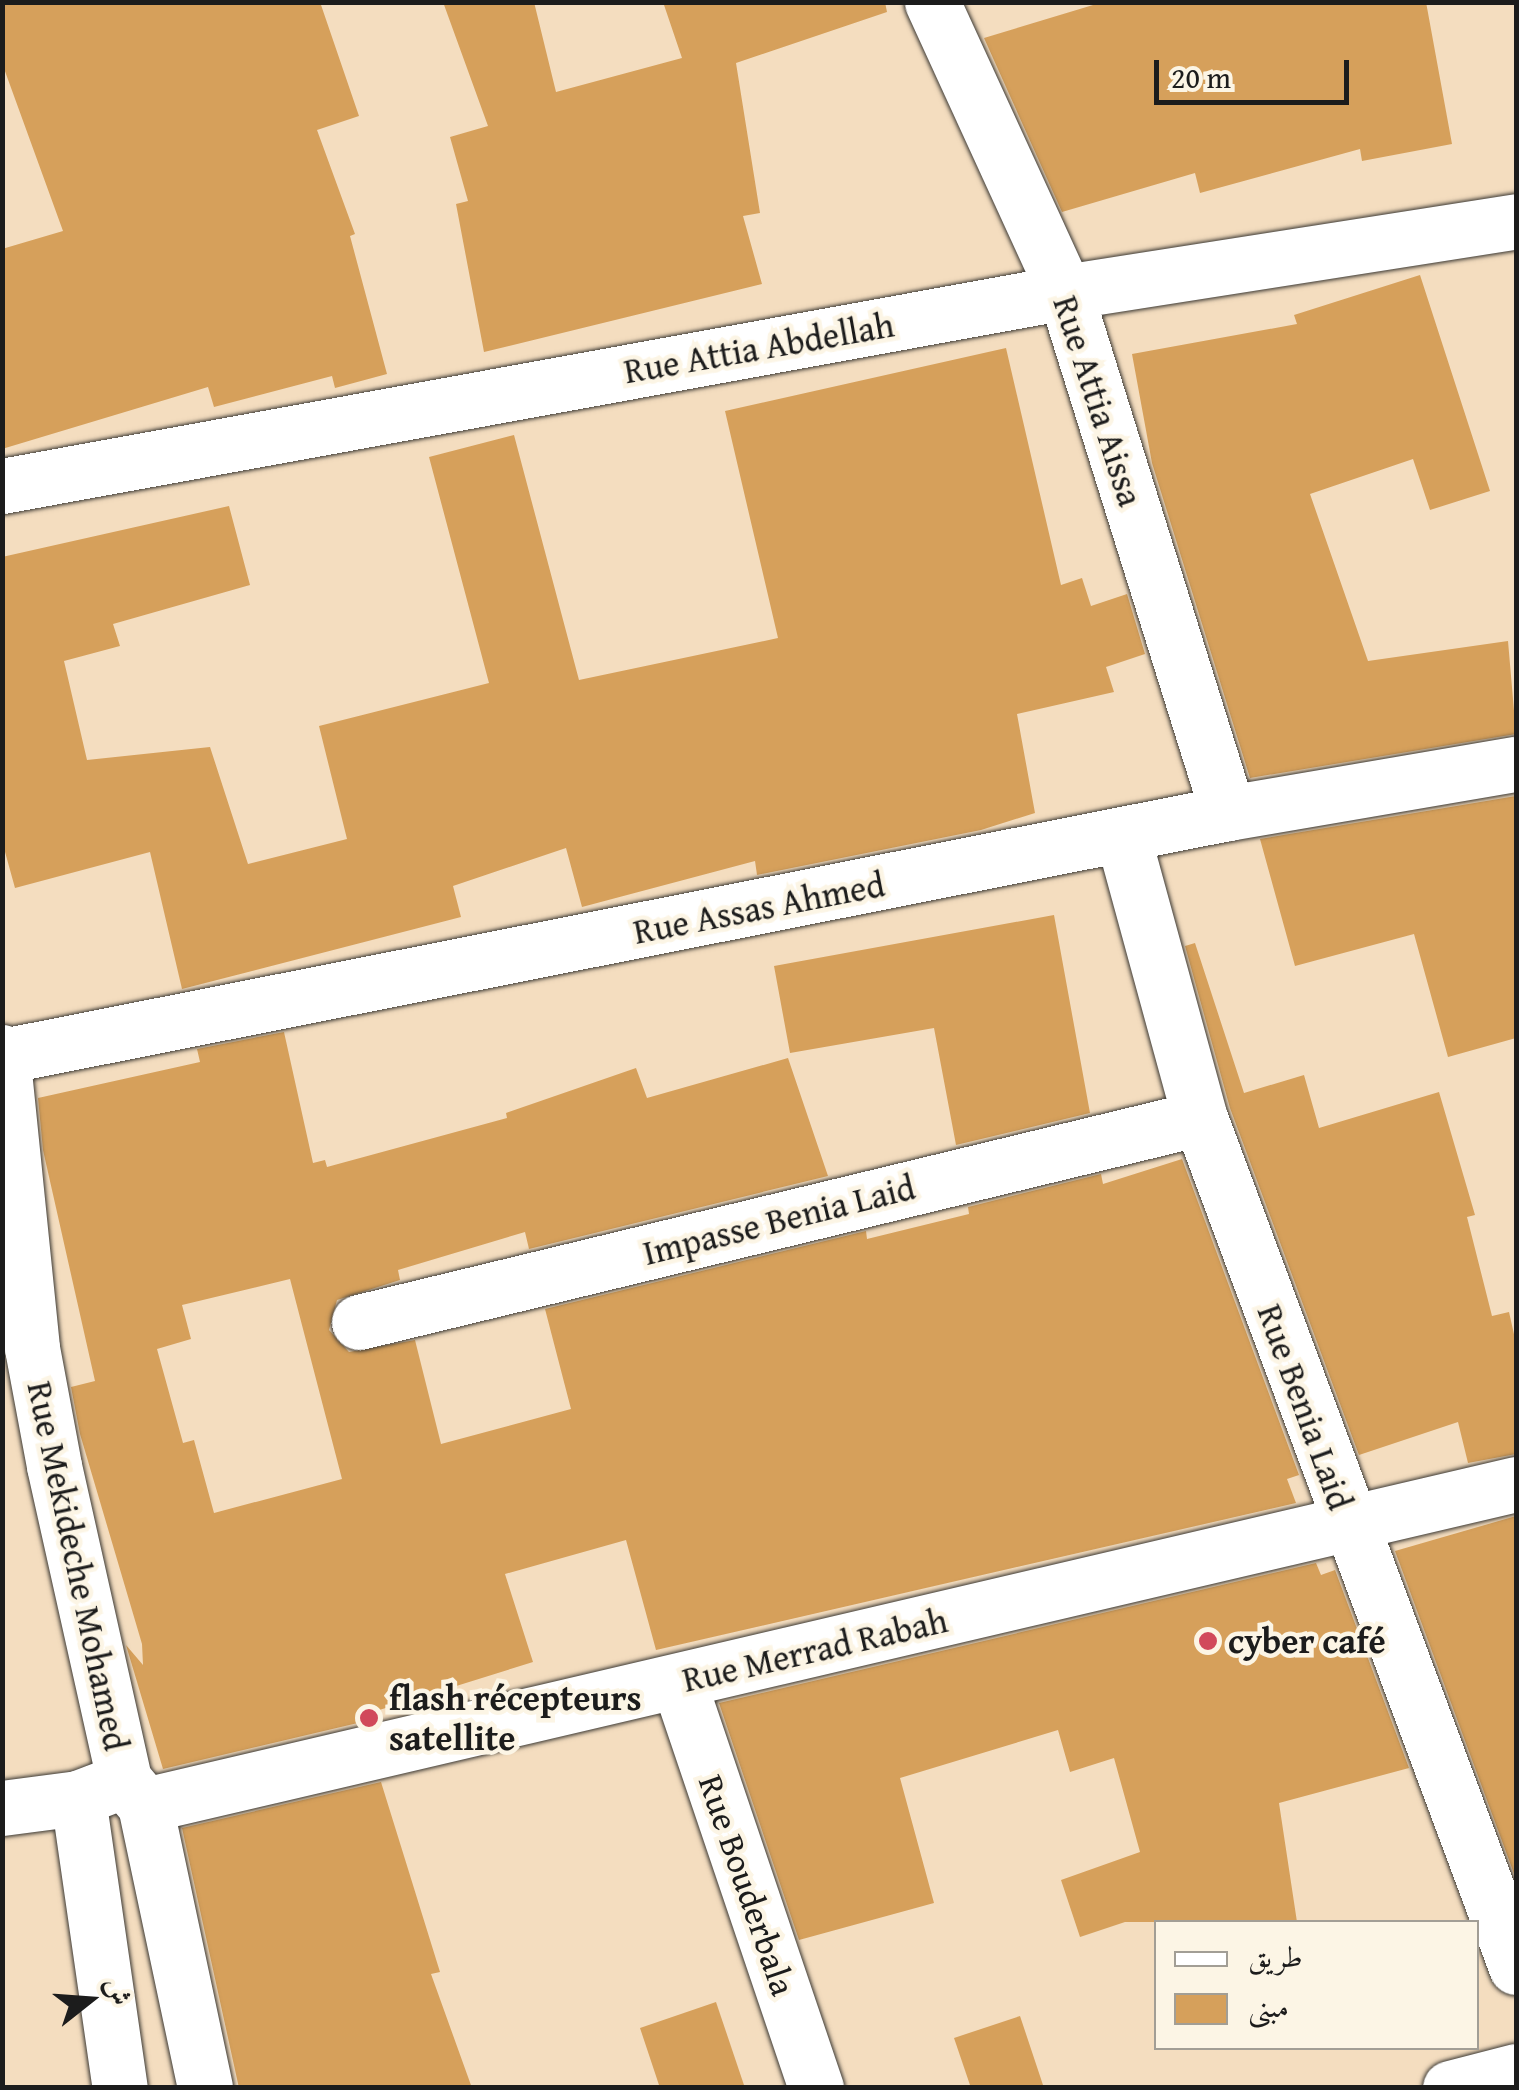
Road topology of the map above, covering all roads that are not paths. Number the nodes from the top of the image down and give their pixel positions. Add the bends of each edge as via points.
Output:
1 (932, 2) edge
2 (1516, 221) edge
3 (1065, 292) junction
4 (2, 486) edge
5 (1516, 764) edge
6 (1228, 813) junction
7 (1123, 837) junction
8 (3, 1054) edge
9 (1200, 1118) junction
10 (359, 1322) dead end
11 (2, 1412) edge
12 (54, 1466) junction
13 (1516, 1484) edge
14 (1348, 1524) junction
15 (680, 1683) junction
16 (116, 1794) junction
17 (2, 1808) edge
18 (1516, 1967) edge
19 (1516, 2071) edge
20 (120, 2088) edge
21 (205, 2088) edge
22 (816, 2088) edge
23 (1450, 2088) edge

1 - 3 street, Rue Attia Aissa
2 - 3 street, Rue Attia Abdellah
3 - 4 street, Rue Attia Abdellah
3 - 6 street, Rue Attia Aissa
5 - 6 street, Rue Assas Ahmed
6 - 7 street, Rue Assas Ahmed
7 - 8 street, Rue Assas Ahmed
7 - 9 street, Rue Benia Laid
8 - 12 street, Rue Mekideche Mohamed via 32,1348
9 - 10 street, Impasse Benia Laid
9 - 14 street, Rue Benia Laid
11 - 12 street
12 - 16 street, Rue Mekideche Mohamed
13 - 14 street, Rue Merrad Rabah
14 - 15 street, Rue Merrad Rabah
14 - 18 street, Rue Benia Laid
15 - 16 street, Rue Merrad Rabah
15 - 22 street, Rue Bouderbala
16 - 17 street, Rue Merrad Rabah
16 - 20 street
16 - 21 street
19 - 23 street

